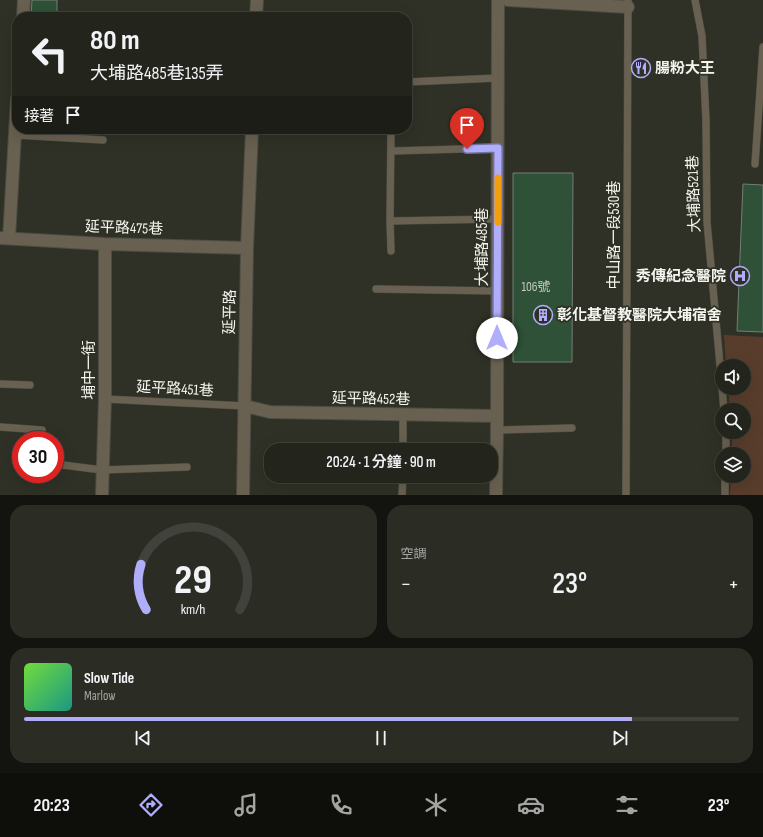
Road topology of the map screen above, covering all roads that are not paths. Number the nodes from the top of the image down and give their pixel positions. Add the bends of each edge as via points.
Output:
1 (24, 0) edge
2 (257, 0) edge
3 (498, 0) edge
4 (508, 0) edge
5 (695, 0) edge
6 (628, 4) edge
7 (23, 12) edge
8 (256, 12) edge
9 (763, 47) edge
10 (498, 78) junction
11 (412, 82) edge
12 (761, 101) edge
13 (252, 134) edge
14 (391, 134) edge
15 (14, 135) joint
16 (103, 140) dead end
17 (498, 148) junction
18 (391, 151) junction
19 (756, 164) dead end
20 (498, 219) junction
21 (390, 221) junction
22 (5, 238) edge
23 (105, 244) junction
24 (247, 248) junction
25 (391, 251) dead end
26 (376, 289) dead end
27 (498, 291) junction
28 (719, 359) edge
29 (0, 384) edge
30 (30, 385) dead end
31 (105, 399) junction
32 (245, 406) junction
33 (403, 415) junction
34 (497, 416) junction
35 (0, 427) edge
36 (572, 428) dead end
37 (42, 430) dead end
38 (497, 430) junction
39 (403, 443) edge
40 (64, 465) edge
41 (187, 466) dead end
42 (102, 470) junction
43 (403, 483) edge
44 (725, 483) edge
45 (102, 495) edge
46 (243, 495) edge
47 (402, 495) edge
48 (496, 495) edge
49 (626, 495) edge
50 (725, 495) edge

1 - 7 street
2 - 8 street
3 - 10 street, 大埔路485巷
4 - 6 street
5 - 28 lane, 大埔路521巷 via 702,36 707,222
6 - 49 lane, 中山路一段530巷
9 - 12 lane
10 - 11 lane
10 - 17 street, 大埔路485巷
12 - 19 lane
13 - 24 street, 延平路
14 - 18 lane
15 - 16 lane
15 - 22 street
17 - 18 lane
17 - 20 street, 大埔路485巷
18 - 21 lane
20 - 21 lane
20 - 27 street, 大埔路485巷
21 - 25 lane
22 - 23 street, 延平路475巷
23 - 24 street, 延平路475巷
23 - 31 street, 埔中一街
24 - 32 street, 延平路
26 - 27 lane
27 - 34 street, 大埔路485巷
29 - 30 lane
31 - 32 lane, 延平路451巷
31 - 42 street, 埔中一街
32 - 33 street, 延平路452巷 via 270,412
32 - 46 street, 延平路
33 - 34 street, 延平路452巷
33 - 39 lane
34 - 38 street, 大埔路485巷
35 - 37 lane
36 - 38 lane
38 - 48 street, 大埔路485巷
40 - 42 lane
41 - 42 lane
42 - 45 street, 埔中一街
43 - 47 lane
44 - 50 lane

